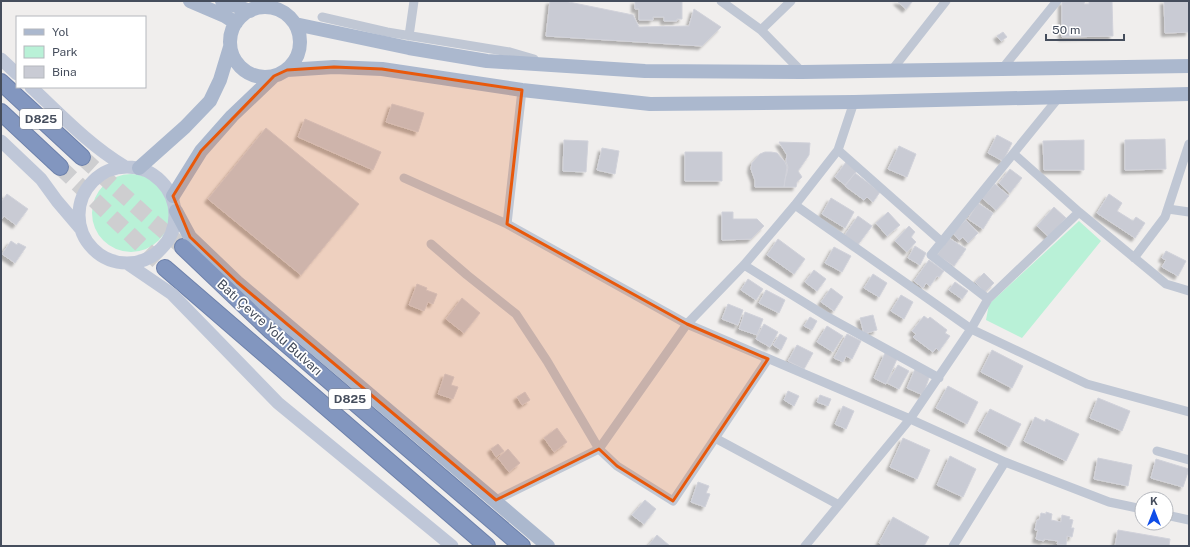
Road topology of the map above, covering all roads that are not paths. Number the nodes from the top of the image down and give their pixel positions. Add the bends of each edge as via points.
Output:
1 (190, 1) edge
2 (222, 1) edge
3 (414, 1) edge
4 (721, 1) edge
5 (791, 1) edge
6 (946, 1) edge
7 (1057, 1) edge
8 (250, 10) junction
9 (322, 17) dead end
10 (236, 23) junction
11 (295, 24) junction
12 (761, 30) junction
13 (409, 36) junction
14 (230, 47) junction
15 (1, 59) edge
16 (557, 66) junction
17 (1189, 66) edge
18 (1002, 69) junction
19 (287, 70) junction
20 (892, 70) junction
21 (802, 72) junction
22 (16, 73) edge
23 (274, 76) junction
24 (1, 82) edge
25 (32, 88) edge
26 (522, 90) junction
27 (1189, 94) edge
28 (1060, 96) junction
29 (854, 102) junction
30 (1, 112) edge
31 (1, 141) edge
32 (1189, 144) edge
33 (838, 150) junction
34 (1014, 154) junction
35 (82, 157) tunnel mouth
36 (124, 166) junction
37 (60, 167) tunnel mouth
38 (139, 168) junction
39 (404, 178) dead end
40 (173, 196) junction
41 (795, 205) junction
42 (1168, 209) junction
43 (176, 211) junction
44 (1079, 212) junction
45 (1189, 212) edge
46 (507, 224) junction
47 (80, 228) junction
48 (942, 242) junction
49 (431, 244) dead end
50 (183, 247) tunnel mouth
51 (1134, 258) junction
52 (128, 264) junction
53 (744, 265) junction
54 (165, 268) tunnel mouth
55 (1189, 291) edge
56 (988, 299) junction
57 (687, 324) junction
58 (972, 329) junction
59 (768, 359) junction
60 (939, 378) junction
61 (1189, 412) edge
62 (910, 419) junction
63 (715, 438) junction
64 (599, 449) junction
65 (1157, 451) dead end
66 (1189, 460) edge
67 (1005, 462) junction
68 (496, 500) junction
69 (839, 505) junction
70 (1134, 507) edge
71 (1174, 517) edge
72 (1189, 520) edge
73 (452, 546) edge
74 (486, 546) edge
75 (522, 546) edge
76 (548, 546) edge
77 (805, 546) edge
78 (953, 546) edge

1 - 10 main road
2 - 8 main road
3 - 13 street
4 - 12 street
5 - 12 street
6 - 20 street
7 - 18 street
8 - 10 main road
8 - 11 main road via 264,7 278,10
9 - 13 street
10 - 14 main road via 231,32
11 - 16 main road via 487,61
11 - 19 main road via 300,45 296,59
12 - 21 street
13 - 16 street via 510,52
14 - 23 main road via 235,60 245,71 259,77
14 - 38 main road via 220,80 210,101
15 - 22 main road
16 - 21 main road via 646,71
17 - 18 main road
18 - 20 main road
19 - 23 main road
19 - 26 main road via 334,66 382,70
20 - 21 main road
23 - 40 main road via 200,151
24 - 35 highway, D825
25 - 36 main road via 80,134
26 - 29 main road via 650,104
26 - 46 street
27 - 28 main road
28 - 29 main road
28 - 34 street
29 - 33 street
30 - 37 highway, D825
31 - 47 main road via 41,179
32 - 42 street
33 - 41 street
33 - 48 street
34 - 44 street
34 - 48 street
36 - 38 main road
36 - 47 main road via 110,169 98,176 88,187 81,199 78,214
38 - 40 main road via 153,174 165,184
39 - 46 street
40 - 43 main road
41 - 53 street
41 - 58 street
42 - 45 street
42 - 51 street via 1165,217
43 - 52 main road via 175,227 169,241 158,253 144,261
43 - 68 main road via 190,237 237,282
44 - 51 street
44 - 56 street
46 - 57 street
47 - 52 main road via 87,242 98,254 112,262
48 - 56 street via 931,255
49 - 64 street via 516,314
50 - 75 highway, Batı Çevre Yolu Bulvarı / D825 via 272,331
51 - 55 street via 1166,284
52 - 73 main road via 172,294 278,403
53 - 57 street
53 - 60 street via 826,316
54 - 74 highway, Batı Çevre Yolu Bulvarı / D825
56 - 58 street
57 - 59 street
57 - 64 street
58 - 60 street
58 - 61 street via 1087,384
59 - 62 street
59 - 63 street
60 - 62 street
62 - 67 street
62 - 69 street
63 - 64 street via 673,501 617,466
63 - 69 street
64 - 68 street
65 - 66 street
67 - 70 street via 1109,502
67 - 78 street
68 - 76 main road
69 - 77 street
71 - 72 street

